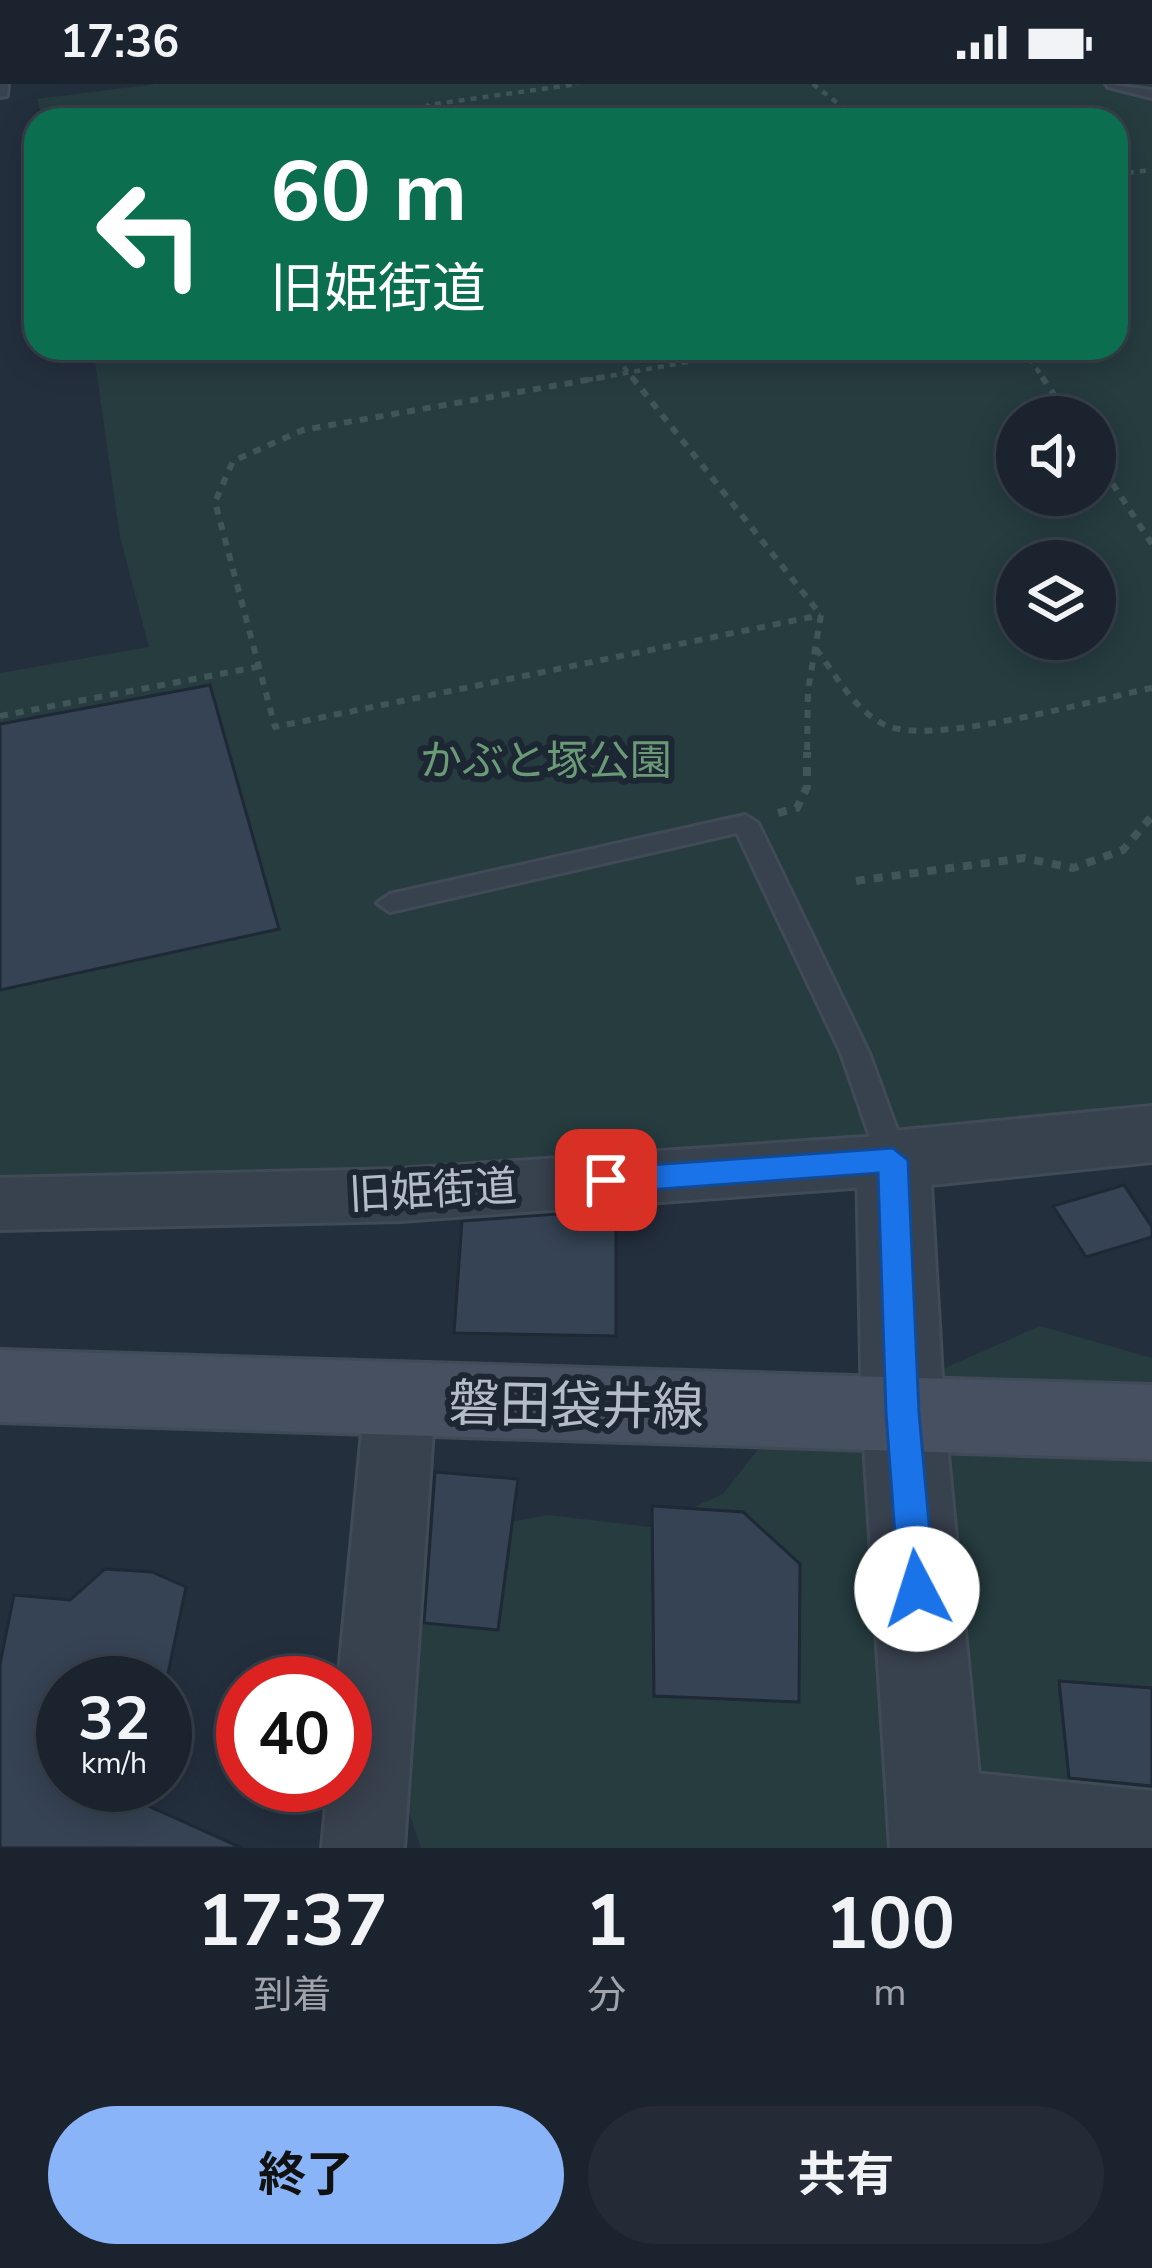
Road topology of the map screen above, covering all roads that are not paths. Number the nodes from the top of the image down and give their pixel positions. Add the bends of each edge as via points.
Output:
1 (1112, 84) edge
2 (1152, 94) edge
3 (390, 903) dead end
4 (1152, 1134) edge
5 (893, 1160) junction
6 (0, 1204) edge
7 (0, 1386) edge
8 (400, 1401) junction
9 (903, 1413) junction
10 (1152, 1422) edge
11 (936, 1829) edge
12 (1152, 1832) edge
13 (363, 1848) edge

1 - 2 lane
3 - 5 lane via 746,823 855,1053
4 - 5 street, 旧姫街道
5 - 6 street, 旧姫街道 via 401,1195
5 - 9 street
7 - 8 main road, 磐田袋井線
8 - 9 main road, 磐田袋井線
8 - 13 street
9 - 10 main road, 磐田袋井線
9 - 11 street
11 - 12 street

